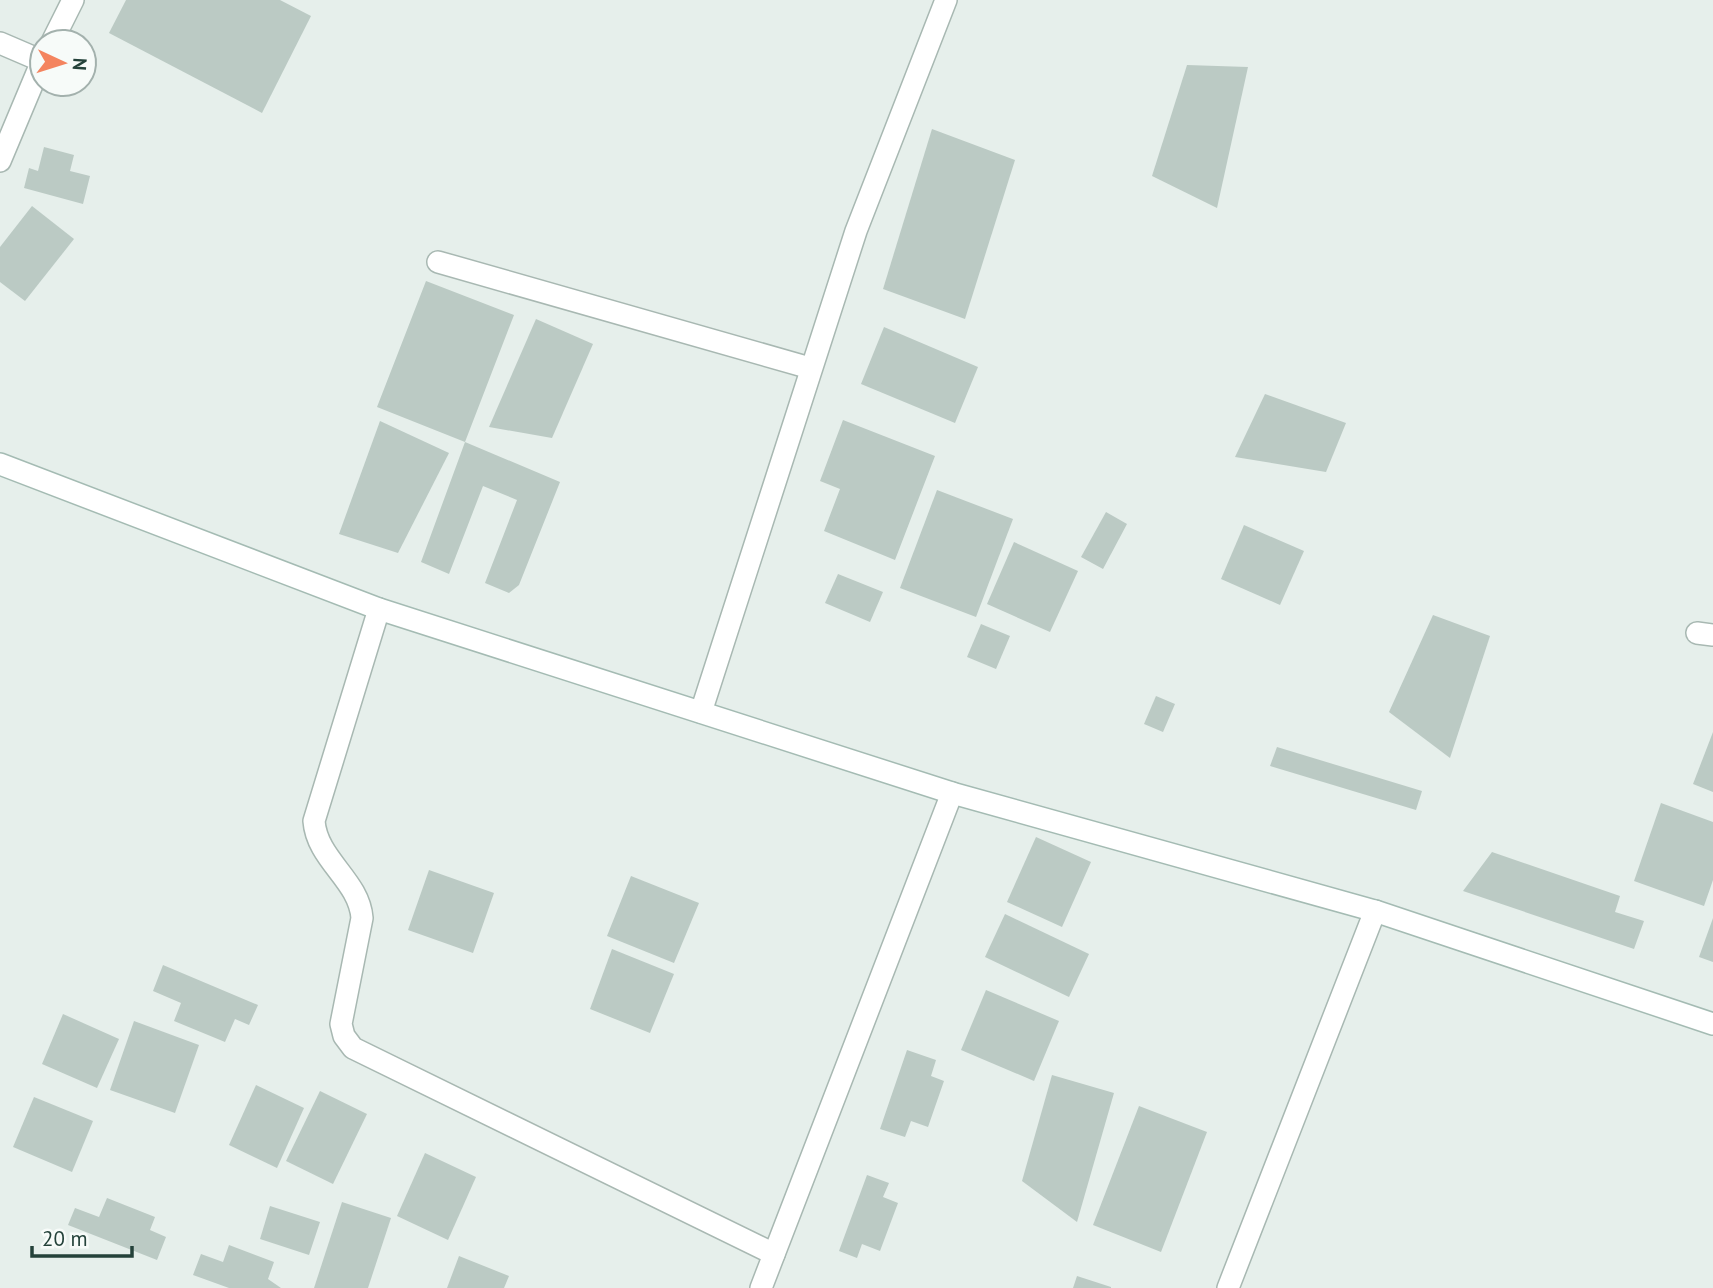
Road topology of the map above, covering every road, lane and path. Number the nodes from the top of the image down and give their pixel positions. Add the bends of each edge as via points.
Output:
1 (73, 0) edge
2 (946, 0) edge
3 (59, 28) edge
4 (0, 43) edge
5 (0, 161) edge
6 (438, 262) dead end
7 (810, 368) junction
8 (0, 464) edge
9 (379, 609) junction
10 (701, 712) junction
11 (952, 793) junction
12 (1375, 911) junction
13 (1713, 1024) edge
14 (774, 1254) junction
15 (761, 1288) edge
16 (1228, 1288) edge

1 - 3 street
2 - 7 street via 856,231
4 - 5 street via 42,61
6 - 7 street
7 - 10 street
8 - 9 street
9 - 10 street
9 - 14 street via 314,821 323,853 360,904 362,918 341,1024 344,1036 353,1048
10 - 11 street
11 - 12 street
11 - 14 street
12 - 13 street
12 - 16 street
14 - 15 street

